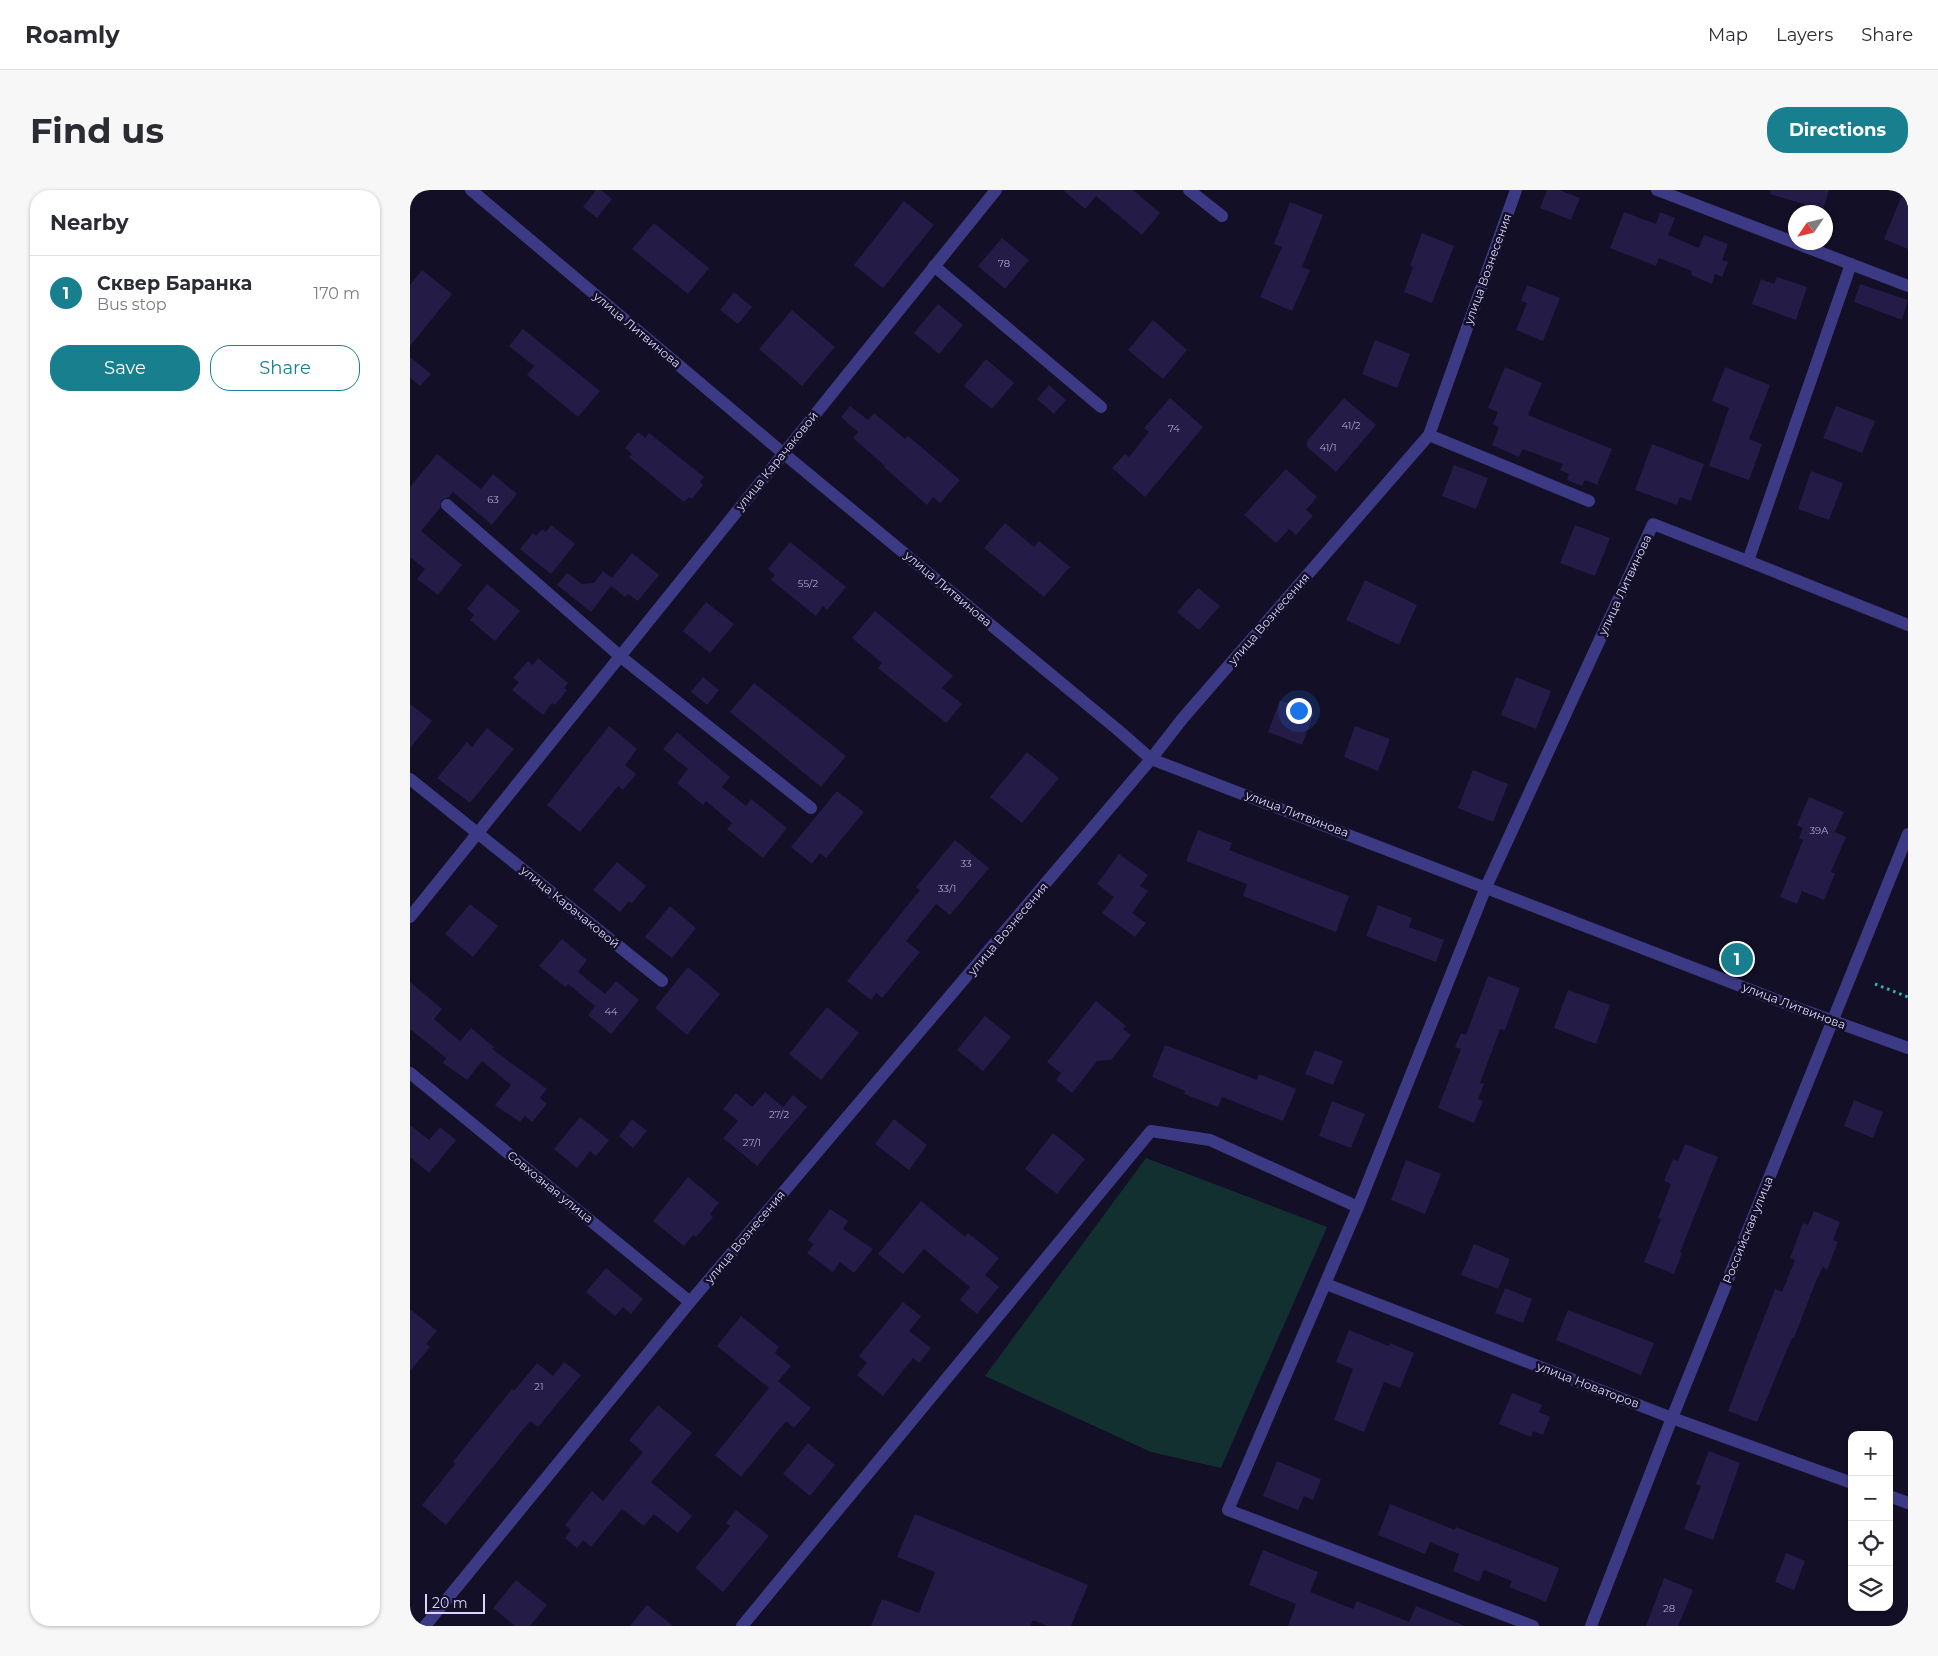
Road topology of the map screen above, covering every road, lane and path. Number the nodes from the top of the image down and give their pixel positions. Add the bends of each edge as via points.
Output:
1 (470, 190) edge
2 (996, 190) edge
3 (1189, 190) edge
4 (1516, 190) edge
5 (1656, 190) edge
6 (1222, 216) dead end
7 (1851, 264) junction
8 (934, 266) junction
9 (1908, 286) edge
10 (1101, 407) dead end
11 (1429, 435) junction
12 (783, 453) junction
13 (1589, 501) dead end
14 (447, 505) dead end
15 (1748, 561) junction
16 (1908, 625) edge
17 (621, 657) junction
18 (1151, 759) junction
19 (410, 779) edge
20 (811, 808) dead end
21 (478, 834) junction
22 (1908, 834) edge
23 (1486, 887) junction
24 (410, 917) edge
25 (662, 982) dead end
26 (1875, 984) dead end
27 (1908, 996) edge
28 (1832, 1021) junction
29 (1908, 1048) edge
30 (410, 1072) edge
31 (1358, 1207) junction
32 (1326, 1284) junction
33 (690, 1302) junction
34 (1672, 1418) junction
35 (1848, 1482) edge
36 (1893, 1497) edge
37 (1908, 1503) edge
38 (425, 1626) edge
39 (742, 1626) edge
40 (1533, 1626) edge
41 (1591, 1626) edge

1 - 12 street, улица Литвинова
2 - 8 street, улица Карачаковой
3 - 6 street
4 - 11 street, улица Вознесения
5 - 7 street
7 - 9 street
7 - 15 street
8 - 10 street
8 - 12 street, улица Карачаковой
11 - 13 street
11 - 18 street, улица Вознесения
12 - 17 street, улица Карачаковой
12 - 18 street, улица Литвинова
14 - 17 street
15 - 16 street
15 - 23 street, улица Литвинова via 1653,524
17 - 20 street
17 - 21 street, улица Карачаковой
18 - 23 street, улица Литвинова
18 - 33 street, улица Вознесения
19 - 21 street, улица Карачаковой
21 - 24 street, улица Карачаковой
21 - 25 street, улица Карачаковой
22 - 28 street, Российская улица
23 - 28 street, улица Литвинова
23 - 31 street
26 - 27 path
28 - 29 street, улица Литвинова
28 - 34 street, Российская улица
30 - 33 street, Совхозная улица
31 - 32 street
31 - 39 street via 1210,1140 1151,1131
32 - 34 street, улица Новаторов
32 - 40 street via 1228,1510
33 - 38 street, улица Вознесения
34 - 35 street, улица Новаторов
34 - 41 street, Российская улица
36 - 37 street

